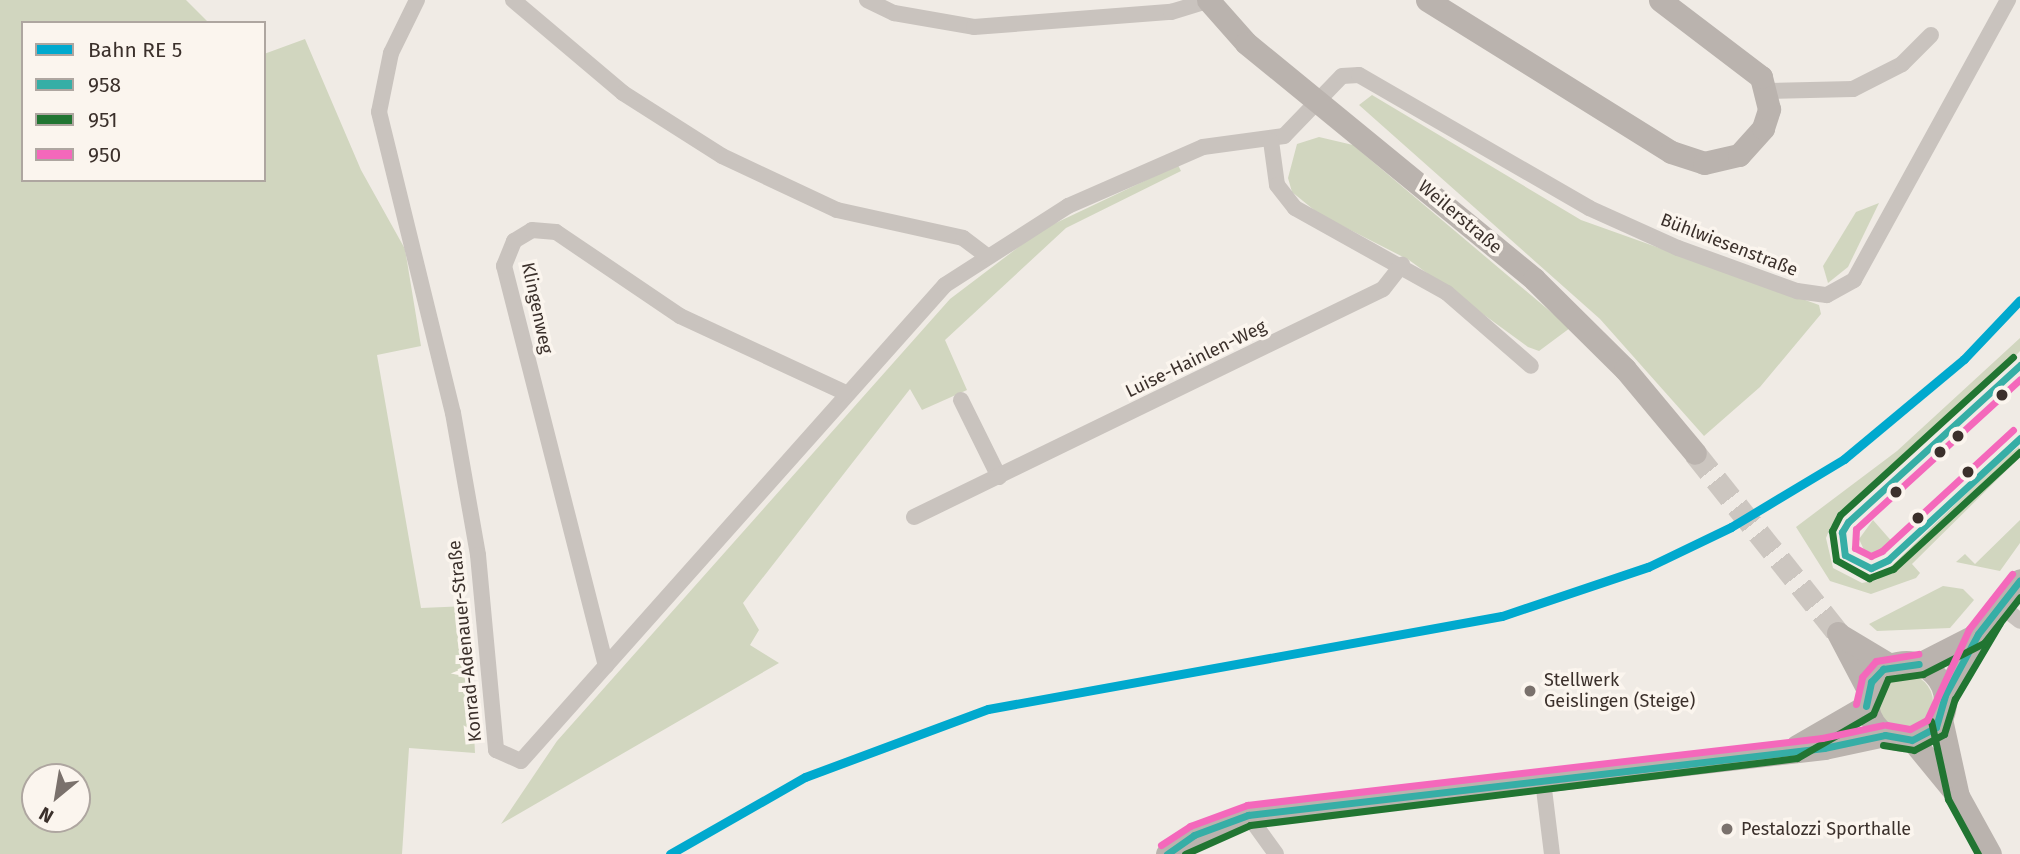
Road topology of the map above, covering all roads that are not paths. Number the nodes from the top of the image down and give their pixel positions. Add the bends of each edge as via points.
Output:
1 (417, 0) edge
2 (513, 0) edge
3 (867, 0) edge
4 (1208, 0) edge
5 (1427, 0) edge
6 (1660, 0) edge
7 (2008, 0) edge
8 (1931, 35) dead end
9 (1768, 91) junction
10 (1319, 101) junction
11 (1271, 141) junction
12 (984, 254) junction
13 (1402, 265) junction
14 (1531, 366) dead end
15 (844, 392) junction
16 (961, 400) dead end
17 (1695, 453) tunnel mouth
18 (999, 477) junction
19 (914, 517) dead end
20 (2020, 580) edge
21 (2001, 606) junction
22 (2020, 621) edge
23 (1978, 634) junction
24 (1919, 664) junction
25 (1890, 665) junction
26 (606, 666) junction
27 (1945, 695) junction
28 (1867, 698) junction
29 (1941, 719) junction
30 (1885, 735) junction
31 (1912, 740) junction
32 (1794, 748) junction
33 (1543, 781) junction
34 (1958, 796) junction
35 (1248, 815) junction
36 (1167, 854) edge
37 (1276, 854) edge
38 (1552, 854) edge
39 (1990, 854) edge

1 - 26 street, Konrad-Adenauer-Straße via 391,53 379,111 453,412 478,555 496,750 521,761
2 - 12 street via 623,93 722,156 837,210 963,238
3 - 4 street via 894,13 974,27 1171,12
4 - 10 street, Weilerstraße via 1246,43
5 - 9 street via 1555,85 1689,160 1721,162 1739,155 1763,128
6 - 9 street via 1750,65
7 - 10 street, Bühlwiesenstraße via 1854,280 1827,295 1702,257 1589,208 1359,75 1342,76
8 - 9 street via 1902,64 1853,89
10 - 11 street, Konrad-Adenauer-Straße via 1297,129
10 - 17 street, Weilerstraße via 1534,279 1625,369
11 - 12 street, Konrad-Adenauer-Straße via 1203,147 1068,206
11 - 13 street via 1277,186 1295,208
12 - 15 street, Konrad-Adenauer-Straße via 945,285
13 - 14 street via 1447,293
13 - 18 street, Luise-Hainlen-Weg via 1382,289
15 - 26 street, Konrad-Adenauer-Straße
15 - 26 street, Klingenweg via 680,316 556,232 532,230 514,241 504,267
16 - 18 street
18 - 19 street, Luise-Hainlen-Weg
20 - 21 street
21 - 22 street
21 - 23 street
23 - 24 street
23 - 27 street
24 - 25 street
24 - 27 street via 1936,676
25 - 28 street
25 - 28 street via 1839,634
27 - 29 street
28 - 30 street
28 - 32 street
29 - 31 street
29 - 34 street
30 - 31 street
30 - 32 street
31 - 34 street
32 - 33 street
33 - 35 street
33 - 38 street
34 - 39 street
35 - 36 street via 1194,835
35 - 37 street

